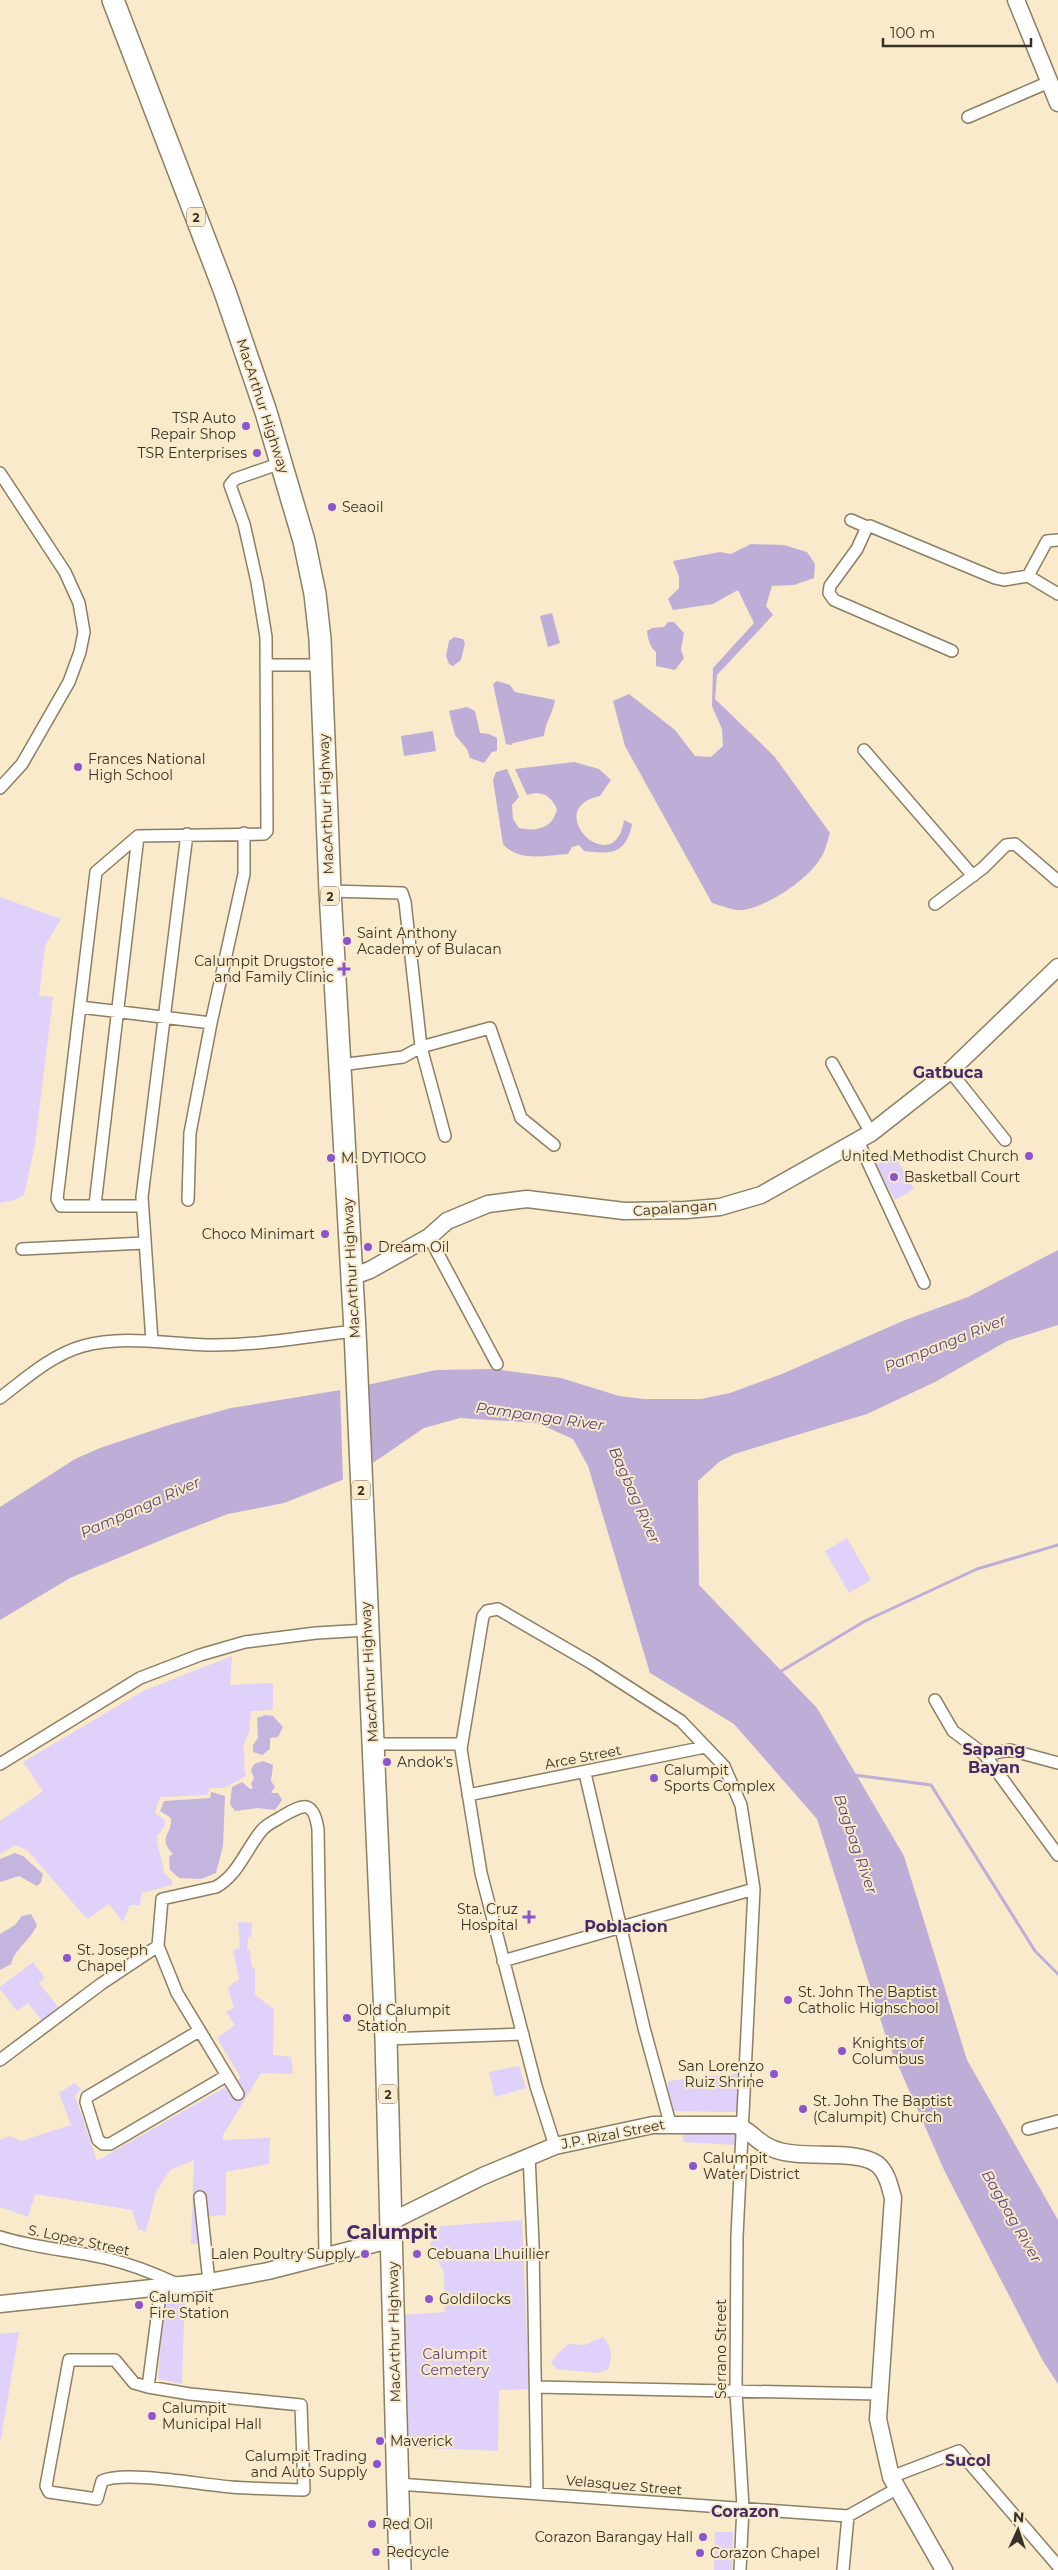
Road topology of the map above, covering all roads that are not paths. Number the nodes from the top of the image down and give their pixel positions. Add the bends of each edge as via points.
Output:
1 (112, 0) edge
2 (1016, 0) edge
3 (1049, 82) junction
4 (1058, 103) edge
5 (968, 117) dead end
6 (281, 463) junction
7 (0, 473) edge
8 (851, 520) dead end
9 (867, 527) junction
10 (1058, 540) edge
11 (1028, 576) junction
12 (1058, 594) edge
13 (952, 651) dead end
14 (266, 665) junction
15 (321, 665) junction
16 (864, 750) dead end
17 (0, 788) edge
18 (244, 833) junction
19 (187, 834) junction
20 (138, 836) junction
21 (972, 876) junction
22 (1058, 880) edge
23 (330, 891) junction
24 (935, 904) dead end
25 (1058, 967) edge
26 (80, 1007) junction
27 (119, 1010) junction
28 (164, 1016) junction
29 (211, 1023) junction
30 (421, 1046) junction
31 (832, 1063) dead end
32 (340, 1065) junction
33 (950, 1071) junction
34 (445, 1136) dead end
35 (864, 1137) junction
36 (1005, 1140) dead end
37 (554, 1145) dead end
38 (188, 1200) dead end
39 (95, 1206) junction
40 (142, 1206) junction
41 (429, 1237) junction
42 (144, 1243) junction
43 (22, 1249) dead end
44 (351, 1277) junction
45 (924, 1283) dead end
46 (355, 1331) junction
47 (152, 1341) junction
48 (497, 1364) dead end
49 (0, 1398) edge
50 (367, 1624) junction
51 (935, 1700) dead end
52 (372, 1744) junction
53 (461, 1744) junction
54 (705, 1747) junction
55 (985, 1755) junction
56 (1058, 1763) edge
57 (0, 1764) edge
58 (585, 1773) junction
59 (468, 1795) junction
60 (1058, 1856) edge
61 (754, 1889) junction
62 (622, 1926) junction
63 (158, 1946) junction
64 (503, 1961) junction
65 (199, 2031) junction
66 (523, 2034) junction
67 (386, 2039) junction
68 (0, 2060) edge
69 (226, 2076) junction
70 (238, 2094) dead end
71 (1058, 2121) edge
72 (670, 2123) junction
73 (744, 2128) junction
74 (1028, 2129) dead end
75 (555, 2146) junction
76 (528, 2155) junction
77 (200, 2196) dead end
78 (392, 2230) junction
79 (0, 2237) edge
80 (325, 2255) junction
81 (209, 2282) junction
82 (179, 2285) junction
83 (161, 2287) junction
84 (0, 2304) edge
85 (148, 2387) junction
86 (536, 2387) junction
87 (736, 2392) junction
88 (879, 2394) junction
89 (894, 2483) junction
90 (398, 2484) junction
91 (537, 2492) junction
92 (743, 2507) junction
93 (848, 2516) junction
94 (1058, 2566) edge
95 (400, 2570) edge
96 (740, 2570) edge
97 (843, 2570) edge
98 (944, 2570) edge

1 - 6 highway, MacArthur Highway / 2 via 226,292
2 - 3 street
3 - 4 street
3 - 5 street
6 - 14 street via 230,482 244,524 257,582 266,638
6 - 15 highway, MacArthur Highway / 2 via 314,587
7 - 17 street via 65,572 78,603 84,632 69,682 22,764
8 - 9 street
9 - 11 street via 995,578 1004,580
9 - 13 street via 857,549 830,586 829,593 834,600
10 - 11 street via 1047,541
11 - 12 street
14 - 15 street
14 - 18 street via 267,831 264,834
15 - 23 highway, MacArthur Highway / 2
16 - 21 street
18 - 19 street
18 - 29 street via 244,874
19 - 20 street
19 - 28 street
20 - 26 street via 96,872
20 - 27 street
21 - 22 street via 1006,845 1015,844
21 - 24 street
23 - 30 street via 402,893
23 - 32 highway, MacArthur Highway / 2
25 - 33 street, Capalangan
26 - 27 street
26 - 39 street via 56,1199 61,1206
27 - 28 street
27 - 39 street
28 - 29 street
28 - 40 street
29 - 38 street via 190,1133
30 - 32 street via 403,1057
30 - 34 street
30 - 37 street via 490,1028 521,1118
31 - 35 street
32 - 44 highway, MacArthur Highway / 2
33 - 35 street, Capalangan
33 - 36 street
35 - 41 street, Capalangan via 761,1195 720,1206 624,1212 527,1199 488,1204 448,1221
35 - 45 street
39 - 40 street
40 - 42 street
41 - 44 street, Capalangan
41 - 48 street
42 - 43 street
42 - 47 street
44 - 46 highway, MacArthur Highway / 2
46 - 47 street via 240,1344
46 - 50 highway, MacArthur Highway / 2
47 - 49 street via 112,1340 81,1346 42,1365
50 - 52 highway, MacArthur Highway / 2
50 - 57 street via 245,1642 200,1655 140,1678
51 - 55 street via 953,1731
52 - 53 street
52 - 67 highway, MacArthur Highway / 2
53 - 54 street, Serrano Street via 483,1616 487,1611 498,1609 681,1720
53 - 59 street
54 - 58 street, Arce Street
54 - 61 street, Serrano Street via 724,1766 741,1805
55 - 56 street via 1010,1750
55 - 60 street
58 - 59 street, Arce Street
58 - 62 street
59 - 64 street via 481,1873
61 - 62 street
61 - 73 street, Serrano Street
62 - 64 street
62 - 72 street via 644,2028
63 - 65 street
63 - 68 street via 101,1984
63 - 80 street via 162,1899 216,1887 231,1876 266,1826 299,1807 312,1809 318,1828
64 - 66 street
65 - 69 street
65 - 69 street via 87,2097 98,2140 110,2144
66 - 67 street
66 - 75 street
67 - 78 highway, MacArthur Highway / 2
69 - 70 street
71 - 74 street
72 - 73 street, J.P. Rizal Street
72 - 75 street, J.P. Rizal Street
73 - 87 street, Serrano Street via 737,2236
73 - 88 street, J.P. Rizal Street via 771,2148 790,2153 861,2158 877,2164 888,2178 893,2198
75 - 76 street, J.P. Rizal Street
76 - 78 street, J.P. Rizal Street
76 - 86 street
77 - 81 street
78 - 80 street, J.P. Rizal Street
78 - 90 highway, MacArthur Highway / 2
79 - 82 street, S. Lopez Street via 106,2258
80 - 81 street, J.P. Rizal Street via 268,2271
81 - 82 street, J.P. Rizal Street
82 - 83 street, J.P. Rizal Street
83 - 84 street, J.P. Rizal Street
83 - 85 street
85 - 85 street via 302,2405 304,2490 108,2478 102,2482 97,2499 49,2492 46,2486 69,2360 115,2360 134,2383
86 - 87 street
86 - 91 street
87 - 88 street
87 - 92 street, Serrano Street
88 - 89 street, J.P. Rizal Street via 878,2420
89 - 93 street
89 - 94 street via 959,2452
89 - 98 street, J.P. Rizal Street
90 - 91 street, Velasquez Street
90 - 95 highway, MacArthur Highway / 2
91 - 92 street, Velasquez Street via 686,2506
92 - 93 street, Velasquez Street
92 - 96 street, Serrano Street
93 - 97 street

